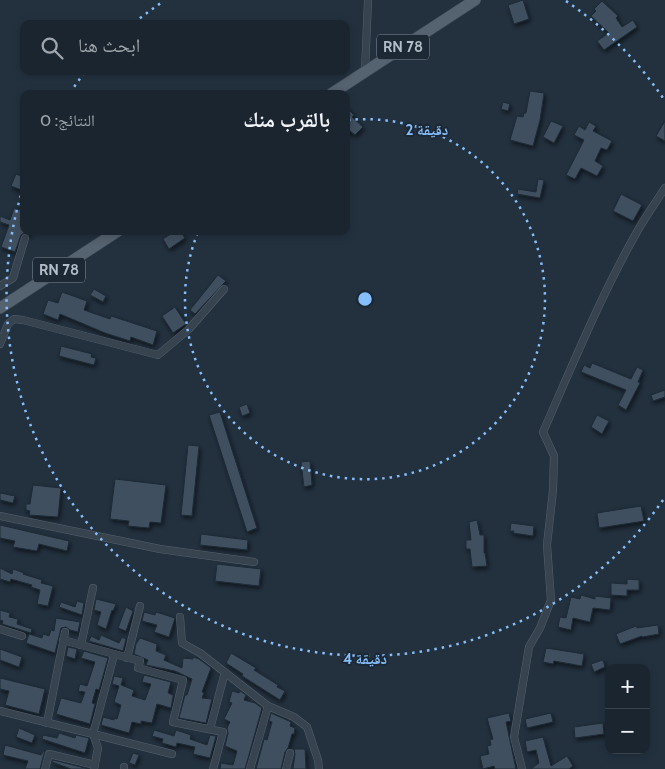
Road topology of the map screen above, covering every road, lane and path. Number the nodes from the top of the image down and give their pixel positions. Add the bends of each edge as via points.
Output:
1 (368, 0) edge
2 (476, 0) edge
3 (366, 71) junction
4 (337, 90) edge
5 (665, 188) edge
6 (112, 235) edge
7 (25, 238) dead end
8 (0, 286) edge
9 (224, 289) dead end
10 (0, 308) edge
11 (0, 344) edge
12 (0, 516) edge
13 (254, 562) dead end
14 (93, 588) dead end
15 (140, 606) dead end
16 (180, 617) dead end
17 (0, 630) edge
18 (64, 632) dead end
19 (22, 636) dead end
20 (63, 640) junction
21 (81, 645) junction
22 (114, 655) junction
23 (127, 658) junction
24 (225, 672) junction
25 (268, 706) junction
26 (0, 711) edge
27 (47, 723) junction
28 (210, 729) junction
29 (93, 734) junction
30 (290, 753) dead end
31 (172, 754) dead end
32 (94, 767) edge
33 (45, 769) edge
34 (213, 769) edge
35 (250, 769) edge
36 (286, 769) edge
37 (319, 769) edge
38 (522, 769) edge

1 - 3 street
2 - 3 main road, RN 78
3 - 4 main road, RN 78
5 - 38 street via 614,274 543,432 554,456 554,490 547,545 551,600 529,647 514,737
6 - 10 main road, RN 78
7 - 8 street via 13,278
9 - 11 street via 189,329 158,355 14,319 8,324
12 - 13 street via 160,549
14 - 21 street
15 - 23 street
16 - 24 street via 182,643
17 - 19 street
18 - 20 street
20 - 21 street
20 - 27 street
21 - 22 street
22 - 23 street
22 - 29 street
23 - 28 street via 140,661 138,668 183,680 174,722
24 - 25 street
24 - 28 street
25 - 35 street
25 - 37 street via 294,717 307,727
26 - 27 street
27 - 29 street
28 - 34 street via 223,732
29 - 31 street
29 - 32 street via 98,748
30 - 36 street
32 - 33 street via 49,754

